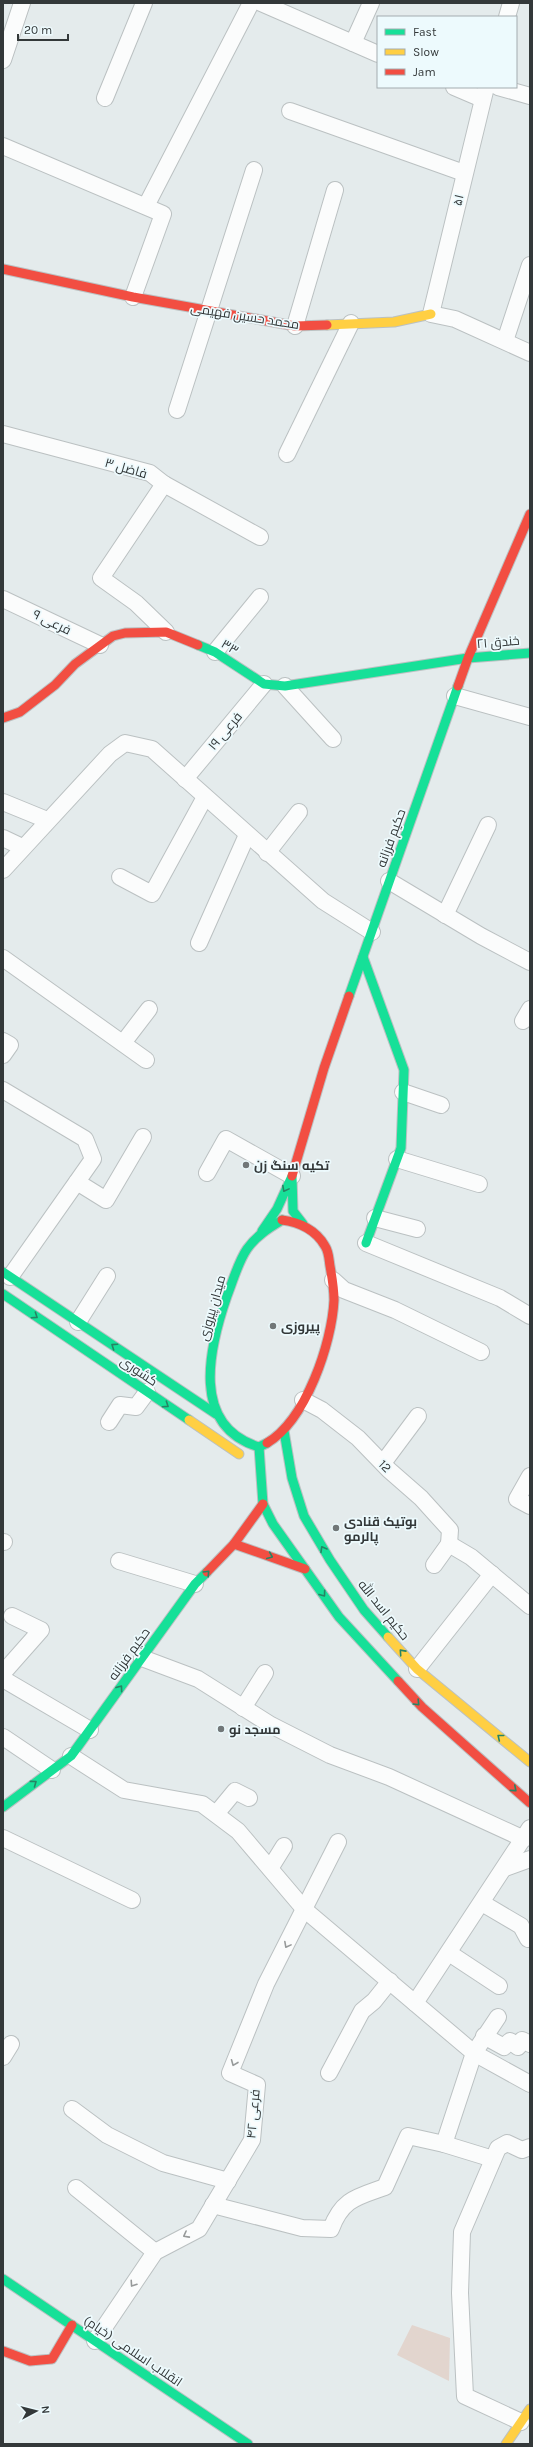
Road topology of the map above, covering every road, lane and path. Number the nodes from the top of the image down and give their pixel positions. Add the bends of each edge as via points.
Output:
1 (22, 3) edge
2 (144, 3) edge
3 (251, 3) edge
4 (261, 3) edge
5 (371, 3) edge
6 (511, 3) edge
7 (507, 16) edge
8 (353, 43) junction
9 (377, 54) edge
10 (3, 60) edge
11 (459, 88) edge
12 (502, 88) edge
13 (484, 93) edge
14 (530, 96) edge
15 (105, 98) dead end
16 (290, 111) dead end
17 (3, 146) edge
18 (254, 170) dead end
19 (464, 173) junction
20 (334, 190) dead end
21 (146, 206) junction
22 (530, 266) edge
23 (3, 269) edge
24 (133, 297) junction
25 (209, 310) junction
26 (431, 314) junction
27 (351, 323) junction
28 (295, 326) junction
29 (505, 341) junction
30 (530, 353) edge
31 (177, 410) dead end
32 (3, 434) edge
33 (286, 454) dead end
34 (164, 484) junction
35 (530, 514) edge
36 (260, 537) dead end
37 (260, 597) dead end
38 (3, 599) edge
39 (166, 632) junction
40 (100, 645) junction
41 (215, 652) junction
42 (530, 653) edge
43 (468, 658) junction
44 (264, 684) junction
45 (285, 686) junction
46 (455, 696) junction
47 (530, 717) edge
48 (3, 718) edge
49 (333, 738) dead end
50 (185, 779) junction
51 (205, 797) junction
52 (3, 802) edge
53 (299, 812) dead end
54 (48, 820) junction
55 (488, 825) dead end
56 (247, 835) junction
57 (3, 838) edge
58 (22, 847) junction
59 (268, 853) junction
60 (3, 870) edge
61 (120, 877) dead end
62 (390, 881) junction
63 (445, 915) junction
64 (372, 932) junction
65 (199, 942) dead end
66 (363, 957) junction
67 (3, 958) edge
68 (530, 962) edge
69 (149, 1009) dead end
70 (3, 1041) edge
71 (123, 1043) junction
72 (3, 1055) edge
73 (146, 1060) dead end
74 (3, 1090) edge
75 (403, 1092) junction
76 (442, 1105) dead end
77 (143, 1137) dead end
78 (396, 1159) junction
79 (207, 1173) dead end
80 (292, 1176) junction
81 (77, 1182) junction
82 (479, 1184) dead end
83 (375, 1218) junction
84 (303, 1224) junction
85 (417, 1229) dead end
86 (261, 1232) junction
87 (366, 1243) joint
88 (7, 1274) edge
89 (107, 1276) dead end
90 (333, 1280) junction
91 (3, 1294) edge
92 (530, 1316) edge
93 (78, 1322) junction
94 (481, 1352) dead end
95 (147, 1392) junction
96 (303, 1400) junction
97 (216, 1414) junction
98 (418, 1416) dead end
99 (109, 1422) dead end
100 (284, 1431) junction
101 (259, 1447) junction
102 (382, 1463) junction
103 (261, 1468) junction
104 (530, 1476) edge
105 (263, 1504) junction
106 (530, 1506) edge
107 (234, 1544) junction
108 (449, 1544) junction
109 (119, 1561) dead end
110 (434, 1565) dead end
111 (305, 1569) junction
112 (492, 1574) junction
113 (195, 1584) junction
114 (530, 1606) edge
115 (12, 1616) dead end
116 (142, 1658) junction
117 (417, 1669) junction
118 (3, 1673) edge
119 (265, 1673) dead end
120 (3, 1680) edge
121 (243, 1708) junction
122 (90, 1730) junction
123 (3, 1737) edge
124 (71, 1756) junction
125 (530, 1762) edge
126 (52, 1770) junction
127 (249, 1798) dead end
128 (530, 1803) edge
129 (3, 1807) edge
130 (216, 1814) junction
131 (527, 1833) edge
132 (3, 1838) edge
133 (338, 1842) dead end
134 (284, 1846) dead end
135 (530, 1860) edge
136 (271, 1867) junction
137 (505, 1868) junction
138 (132, 1900) dead end
139 (482, 1903) junction
140 (305, 1910) junction
141 (528, 1939) dead end
142 (449, 1953) junction
143 (390, 1982) junction
144 (499, 1986) dead end
145 (415, 2003) junction
146 (498, 2016) dead end
147 (484, 2036) junction
148 (530, 2044) edge
149 (474, 2053) junction
150 (329, 2074) dead end
151 (530, 2084) edge
152 (72, 2108) dead end
153 (444, 2144) junction
154 (530, 2147) edge
155 (493, 2159) junction
156 (228, 2181) junction
157 (76, 2188) dead end
158 (213, 2205) junction
159 (155, 2252) junction
160 (3, 2278) edge
161 (72, 2325) junction
162 (95, 2341) junction
163 (3, 2351) edge
164 (526, 2416) edge
165 (248, 2444) edge
166 (506, 2444) edge

1 - 10 street
2 - 15 street
3 - 21 street
4 - 8 street
5 - 8 street
6 - 7 street
8 - 9 street
11 - 13 street
12 - 14 street
13 - 19 street, ۵۱
16 - 19 street
17 - 21 street
18 - 25 street
19 - 26 street, ۵۱
20 - 28 street
21 - 24 street via 163,214
22 - 29 street
23 - 24 main road, محمد حسین فهیمی
24 - 25 main road, محمد حسین فهیمی
25 - 28 main road, محمد حسین فهیمی
25 - 31 street
26 - 27 main road, محمد حسین فهیمی via 394,322
26 - 29 street, محمد حسین فهیمی via 455,319
27 - 28 main road, محمد حسین فهیمی
27 - 33 street
29 - 30 street, محمد حسین فهیمی
32 - 34 street, فاضل ۳ via 150,473
34 - 36 street, فاضل ۳
34 - 39 street via 101,578 136,603
35 - 43 main road, حکیم فرزانه
37 - 41 street
38 - 40 street, فرعی ۹
39 - 40 main road, ۳۳ via 125,633 113,636
39 - 41 main road, ۳۳
40 - 48 main road, ۳۳ via 20,712
41 - 44 main road, ۳۳
42 - 43 main road, ۲۱ خندق
43 - 45 main road, ۳۳
43 - 46 main road, حکیم فرزانه
44 - 45 main road, ۳۳
44 - 50 street, فرعی ۱۹
45 - 49 street
46 - 47 street
46 - 62 main road, حکیم فرزانه
50 - 51 street
50 - 54 street via 152,749 125,743 110,754
51 - 56 street
51 - 61 street via 152,894
52 - 54 street
53 - 59 street
54 - 58 street
55 - 63 street
56 - 59 street
56 - 65 street
57 - 58 street
58 - 60 street
59 - 64 street via 323,900
62 - 63 street
62 - 64 main road, حکیم فرزانه
63 - 68 street
64 - 66 main road, حکیم فرزانه
66 - 75 main road via 404,1070
66 - 80 main road, حکیم فرزانه via 324,1068
67 - 71 street
69 - 71 street
70 - 72 street via 10,1045
71 - 73 street
74 - 81 street via 85,1139 93,1159
75 - 76 street
75 - 78 main road via 401,1148
77 - 81 street via 106,1200
78 - 82 street
78 - 83 main road
79 - 80 street via 226,1139
80 - 84 main road via 293,1211
80 -> 86 main road via 277,1209
81 - 88 street
83 - 85 street
83 - 87 main road
84 - 86 main road, میدان پیروزی via 282,1220
84 - 90 main road via 326,1245
86 - 97 main road, میدان پیروزی via 243,1255 216,1333 210,1377
87 - 92 street via 500,1298
88 - 93 main road, کشوری
89 - 93 street
90 - 94 street via 344,1290 382,1304
90 - 96 main road via 333,1308 322,1357
91 -> 95 main road, کشوری
97 -> 93 main road, کشوری
95 - 99 street via 136,1407 120,1405
95 -> 103 main road, کشوری
96 - 100 main road
96 - 102 street, 12 via 322,1410 358,1438
97 - 101 main road via 234,1435 246,1444
98 - 102 street
100 - 101 main road
117 -> 100 main road, حکیم اسد الله via 364,1610 304,1516 292,1478
101 - 103 main road
102 - 108 street, 12 via 422,1498 450,1530
103 - 105 main road
104 - 106 street via 518,1499
105 - 107 main road, حکیم فرزانه
105 - 111 main road via 273,1524
107 -> 111 main road
113 -> 107 main road, حکیم فرزانه
108 - 110 street
108 - 112 street
109 - 113 street
111 -> 128 main road via 339,1616 422,1707
112 - 114 street
112 - 117 street
113 - 116 main road, حکیم فرزانه
115 - 118 street via 41,1630
116 - 121 street via 198,1679
122 -> 116 main road, حکیم فرزانه
125 -> 117 main road, حکیم اسد الله
119 - 121 street
120 - 122 street
121 - 131 street via 330,1755
122 - 124 main road, حکیم فرزانه
123 - 126 street
124 - 126 main road, حکیم فرزانه
124 - 130 street via 124,1790 202,1804
129 -> 126 main road, حکیم فرزانه
127 - 130 street via 236,1791
130 - 136 street via 238,1831
131 - 137 street
132 - 138 street
133 - 140 street
134 - 136 street
135 - 137 street
136 - 140 street
137 - 139 street
139 - 141 street via 521,1926
139 - 142 street
140 - 143 street
140 -> 156 street, فرعی ۴۲ via 266,1984 230,2073 257,2085 252,2140
142 - 144 street
142 - 145 street
143 - 145 street
143 - 150 street via 362,2011
145 - 149 street
146 - 147 street
147 - 148 street via 504,2047 510,2041 518,2047 522,2040
147 - 149 street
149 - 151 street
149 - 153 street
152 - 156 street via 107,2135 163,2163
153 - 155 street
153 - 158 street via 408,2136 385,2187 352,2199 336,2214 331,2229 302,2228
154 - 155 street via 522,2150 507,2144 498,2148
155 - 164 street via 462,2232 460,2292 465,2396
156 - 158 street, فرعی ۴۲
157 - 159 street
158 -> 159 street, فرعی ۴۲ via 199,2229
159 -> 162 street, فرعی ۴۲
160 - 161 main road, انقلاب اسلامی (خیام)
161 - 162 main road, انقلاب اسلامی (خیام)
161 - 163 main road via 52,2359 30,2361
162 - 165 main road, انقلاب اسلامی (خیام)
164 - 166 main road

